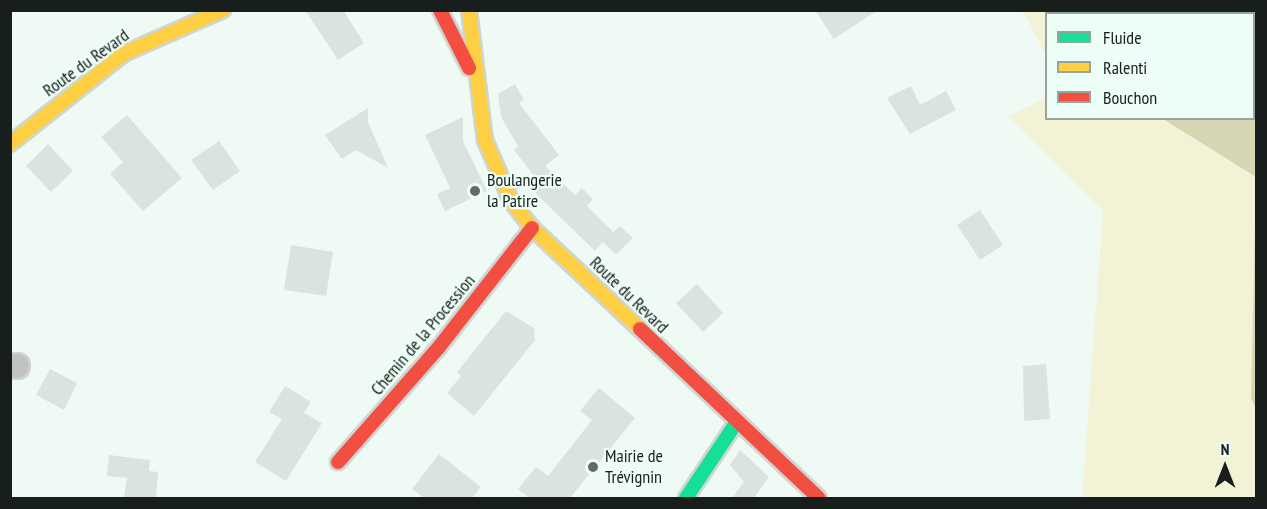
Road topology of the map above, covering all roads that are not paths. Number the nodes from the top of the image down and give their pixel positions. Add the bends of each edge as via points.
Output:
1 (224, 10) edge
2 (440, 10) edge
3 (469, 10) edge
4 (475, 81) junction
5 (10, 144) edge
6 (532, 228) junction
7 (736, 423) junction
8 (338, 462) dead end
9 (686, 498) edge
10 (819, 498) edge

1 - 5 main road, Route du Revard via 125,53
2 - 4 main road, Route du Revard
3 - 4 main road, Route du Revard
4 - 6 main road, Route du Revard via 495,171
6 - 7 main road, Route du Revard
6 - 8 main road, Chemin de la Procession via 439,347
7 - 9 main road
7 - 10 main road, Route du Revard

